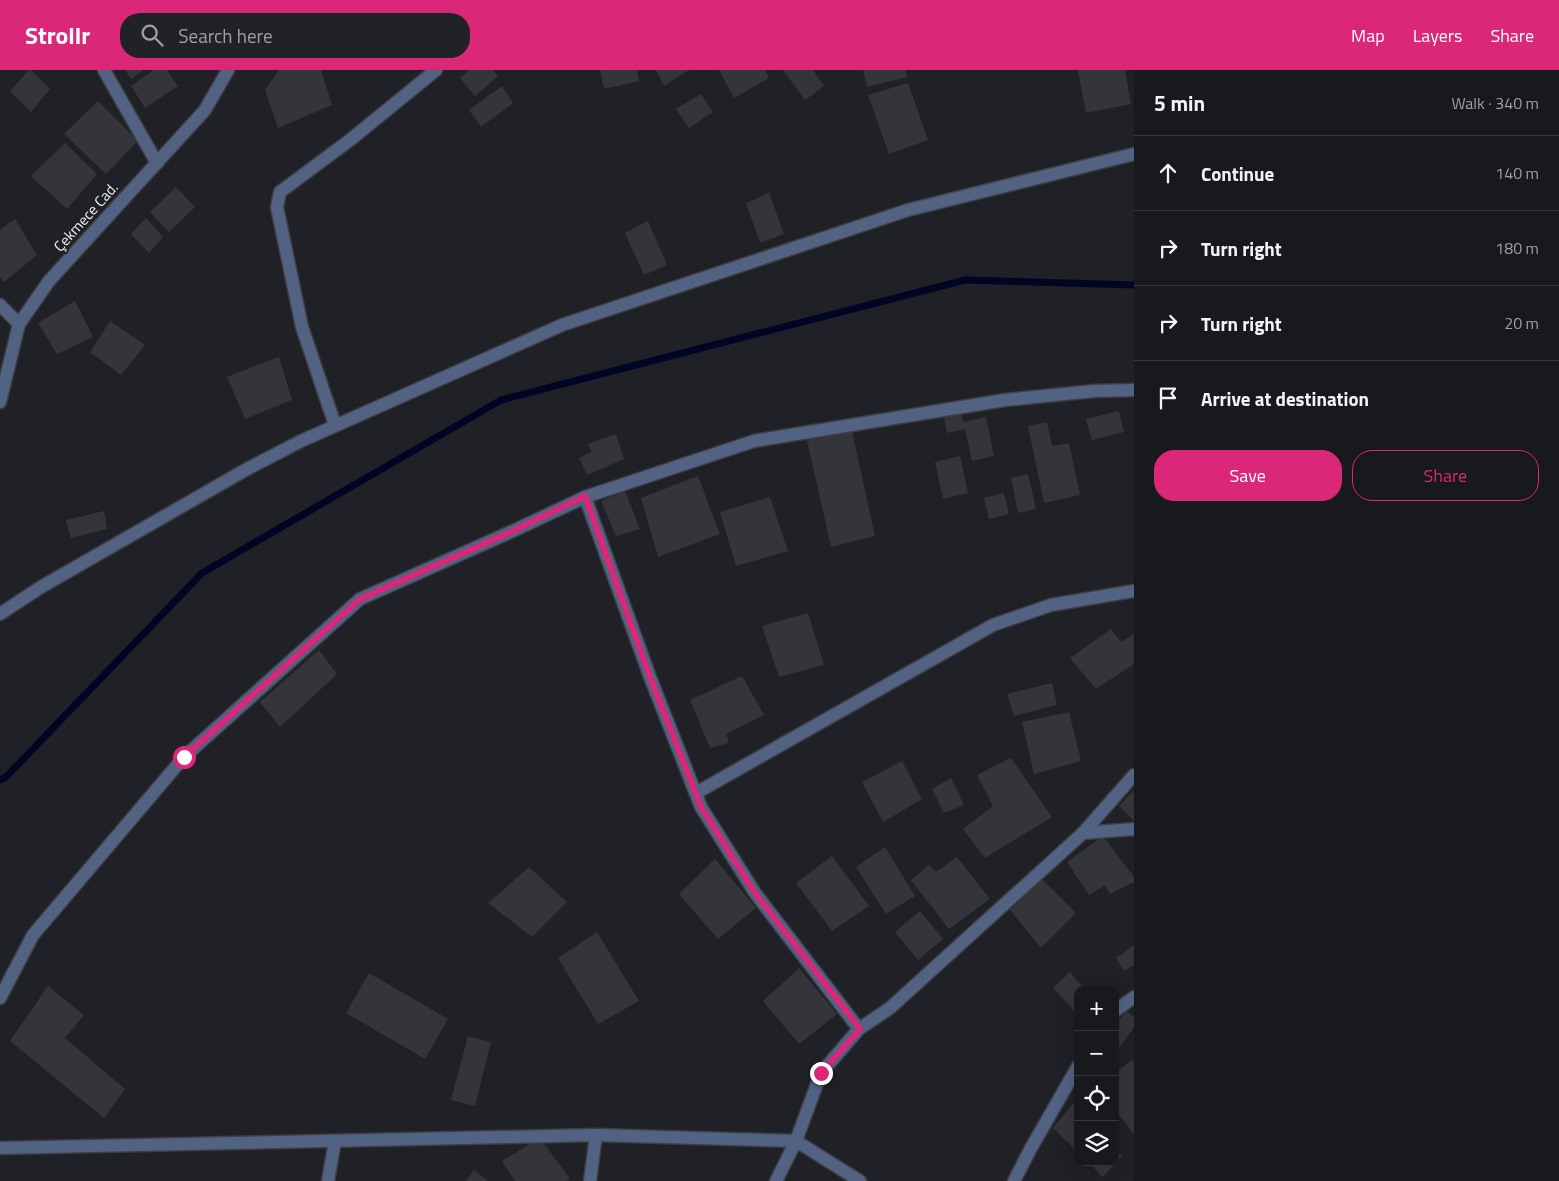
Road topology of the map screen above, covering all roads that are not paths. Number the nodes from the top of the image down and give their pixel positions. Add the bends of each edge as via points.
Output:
1 (104, 70) edge
2 (228, 70) edge
3 (436, 70) edge
4 (1134, 154) edge
5 (157, 163) junction
6 (0, 305) edge
7 (19, 324) junction
8 (1134, 390) edge
9 (0, 402) edge
10 (335, 425) junction
11 (585, 496) junction
12 (1134, 591) edge
13 (0, 614) edge
14 (1134, 775) edge
15 (696, 793) junction
16 (1134, 829) edge
17 (1083, 833) junction
18 (1134, 997) edge
19 (0, 998) edge
20 (1119, 1009) edge
21 (860, 1029) junction
22 (1074, 1073) edge
23 (596, 1135) junction
24 (335, 1140) junction
25 (796, 1141) junction
26 (0, 1148) edge
27 (328, 1181) edge
28 (590, 1181) edge
29 (776, 1181) edge
30 (860, 1181) edge
31 (1014, 1181) edge

1 - 5 street
2 - 5 street, Çekmece Cad. via 205,110
3 - 10 street via 280,192 276,207 302,327
4 - 10 street via 908,210 562,325
5 - 7 street, Çekmece Cad. via 49,281
6 - 7 street
7 - 9 street, Çekmece Cad.
8 - 11 street via 1005,400 754,441
10 - 13 street via 247,469 41,587
11 - 15 street
11 - 19 street via 360,599 184,757 33,935
12 - 15 street via 1051,605 993,625
14 - 17 street
15 - 21 street via 701,807 755,893
16 - 17 street
17 - 21 street via 890,1008
18 - 20 street
21 - 25 street via 821,1073
22 - 31 street
23 - 24 street
23 - 25 street
23 - 28 street
24 - 26 street
24 - 27 street
25 - 29 street
25 - 30 street

